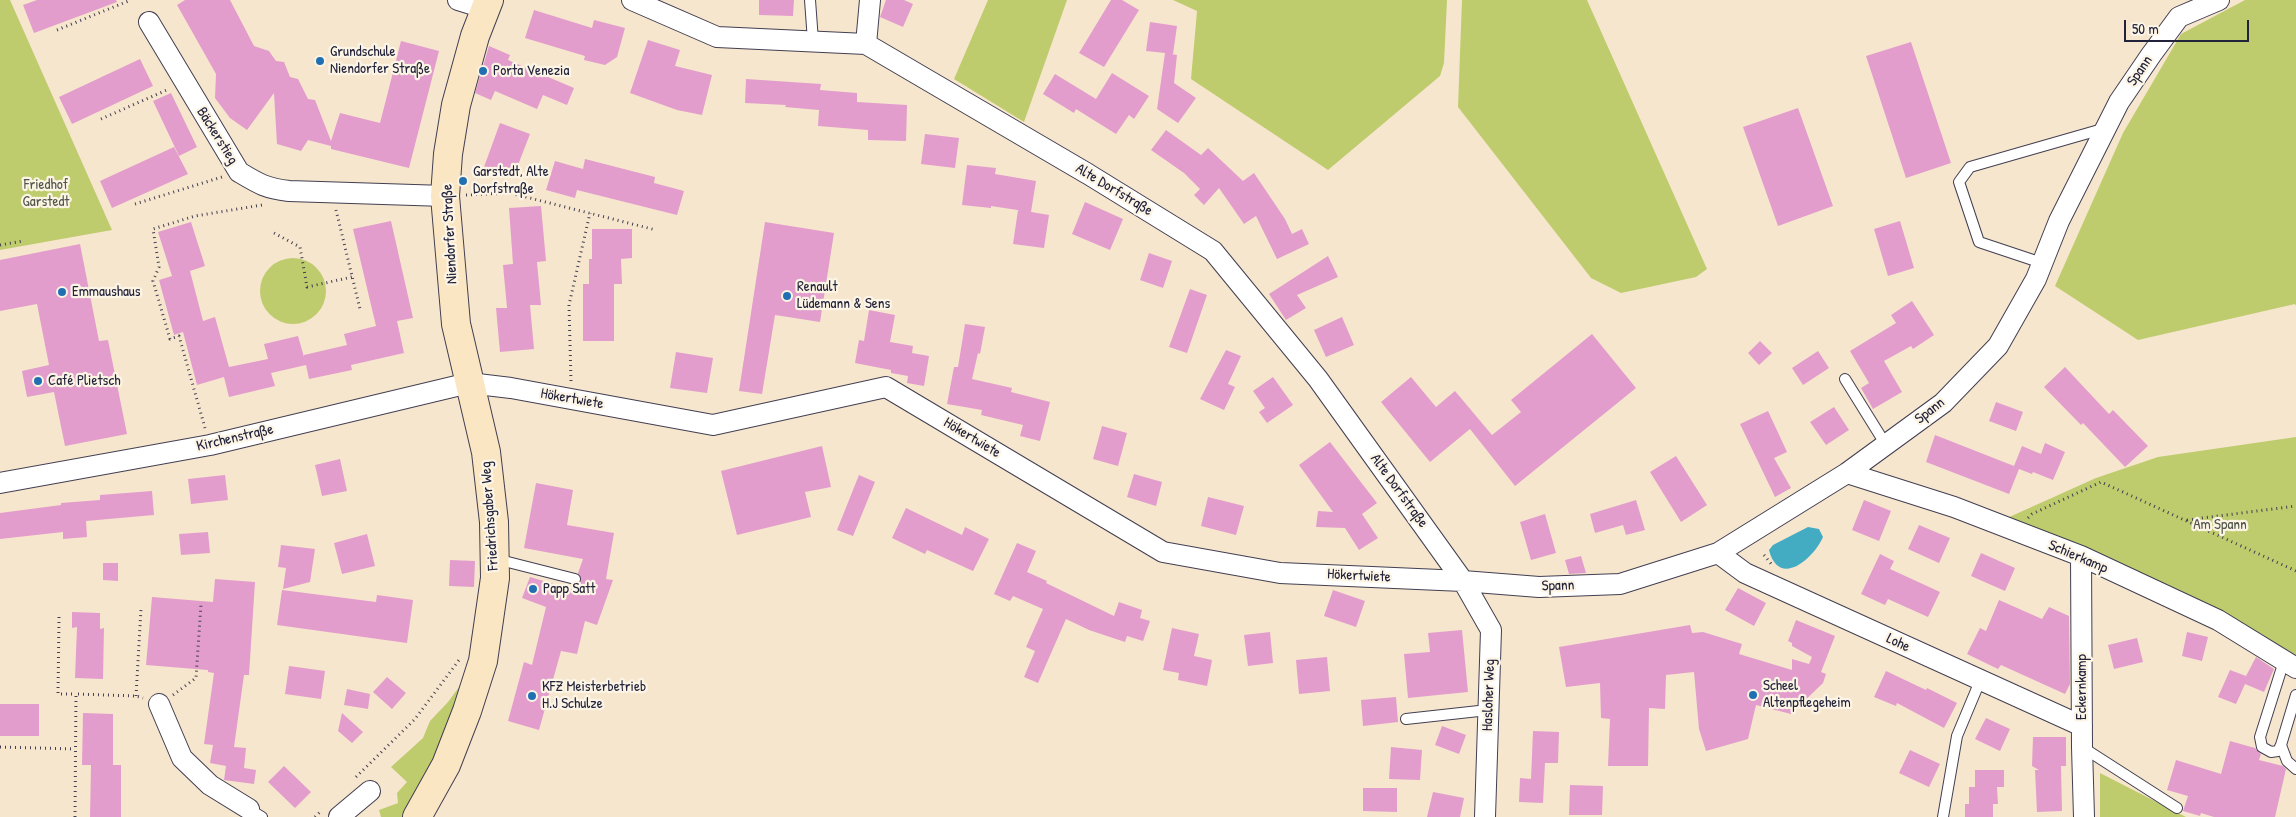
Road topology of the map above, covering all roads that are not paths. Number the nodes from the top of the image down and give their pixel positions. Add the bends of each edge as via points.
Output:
1 (458, 0) edge
2 (632, 0) edge
3 (810, 0) edge
4 (870, 0) edge
5 (2219, 0) edge
6 (488, 4) edge
7 (149, 22) dead end
8 (813, 41) junction
9 (866, 44) junction
10 (2106, 128) junction
11 (445, 196) junction
12 (2042, 263) junction
13 (1845, 379) dead end
14 (469, 383) junction
15 (1886, 445) junction
16 (1848, 473) junction
17 (0, 483) edge
18 (1718, 553) junction
19 (2081, 556) junction
20 (495, 559) junction
21 (575, 579) dead end
22 (1463, 581) junction
23 (2290, 665) edge
24 (1980, 681) junction
25 (2296, 695) edge
26 (159, 704) road end
27 (1488, 710) junction
28 (1406, 718) dead end
29 (2082, 726) junction
30 (2281, 746) junction
31 (2082, 747) junction
32 (2296, 769) edge
33 (370, 791) dead end
34 (2177, 808) dead end
35 (256, 813) edge
36 (330, 814) edge
37 (417, 817) edge
38 (1484, 817) edge
39 (1943, 817) edge
40 (2084, 817) edge

1 - 6 street
2 - 8 street, Alte Dorfstraße via 717,38
3 - 8 lane
4 - 9 street
5 - 10 street, Spann via 2179,17 2119,102
6 - 11 main road, Niendorfer Straße via 456,105
7 - 11 street, Bäckerstieg via 239,172 268,188
8 - 9 street, Alte Dorfstraße
9 - 22 street, Alte Dorfstraße via 1213,250 1318,379
10 - 12 street, Spann via 2059,221
10 - 12 lane via 1970,167 1959,182 1979,242
11 - 14 main road, Niendorfer Straße via 456,324
12 - 15 street, Spann via 1998,346 1943,403
13 - 15 lane
14 - 17 street, Kirchenstraße via 210,445
14 - 20 main road, Friedrichsgaber Weg via 486,452
14 - 22 street, Hökertwiete via 713,425 886,387 1163,552 1280,573
15 - 16 street, Spann
16 - 18 street, Spann
16 - 19 street, Schierkamp via 1954,507
18 - 22 street, Spann via 1620,584 1539,587
18 - 24 street, Lohe via 1745,573
19 - 23 street, Schierkamp via 2218,620
19 - 29 street, Eckernkamp
20 - 21 lane
20 - 37 main road, Friedrichsgaber Weg via 484,662 446,766
22 - 27 street, Hasloher Weg via 1491,630
23 - 30 lane via 2260,737 2262,747 2271,752 2278,751
24 - 29 street, Lohe
24 - 39 lane via 1957,736
25 - 30 lane
26 - 35 street via 182,758 210,785
27 - 28 lane
27 - 38 street, Hasloher Weg
29 - 31 street, Eckernkamp
30 - 32 lane via 2287,761
31 - 34 lane
31 - 40 street, Eckernkamp
33 - 36 street

